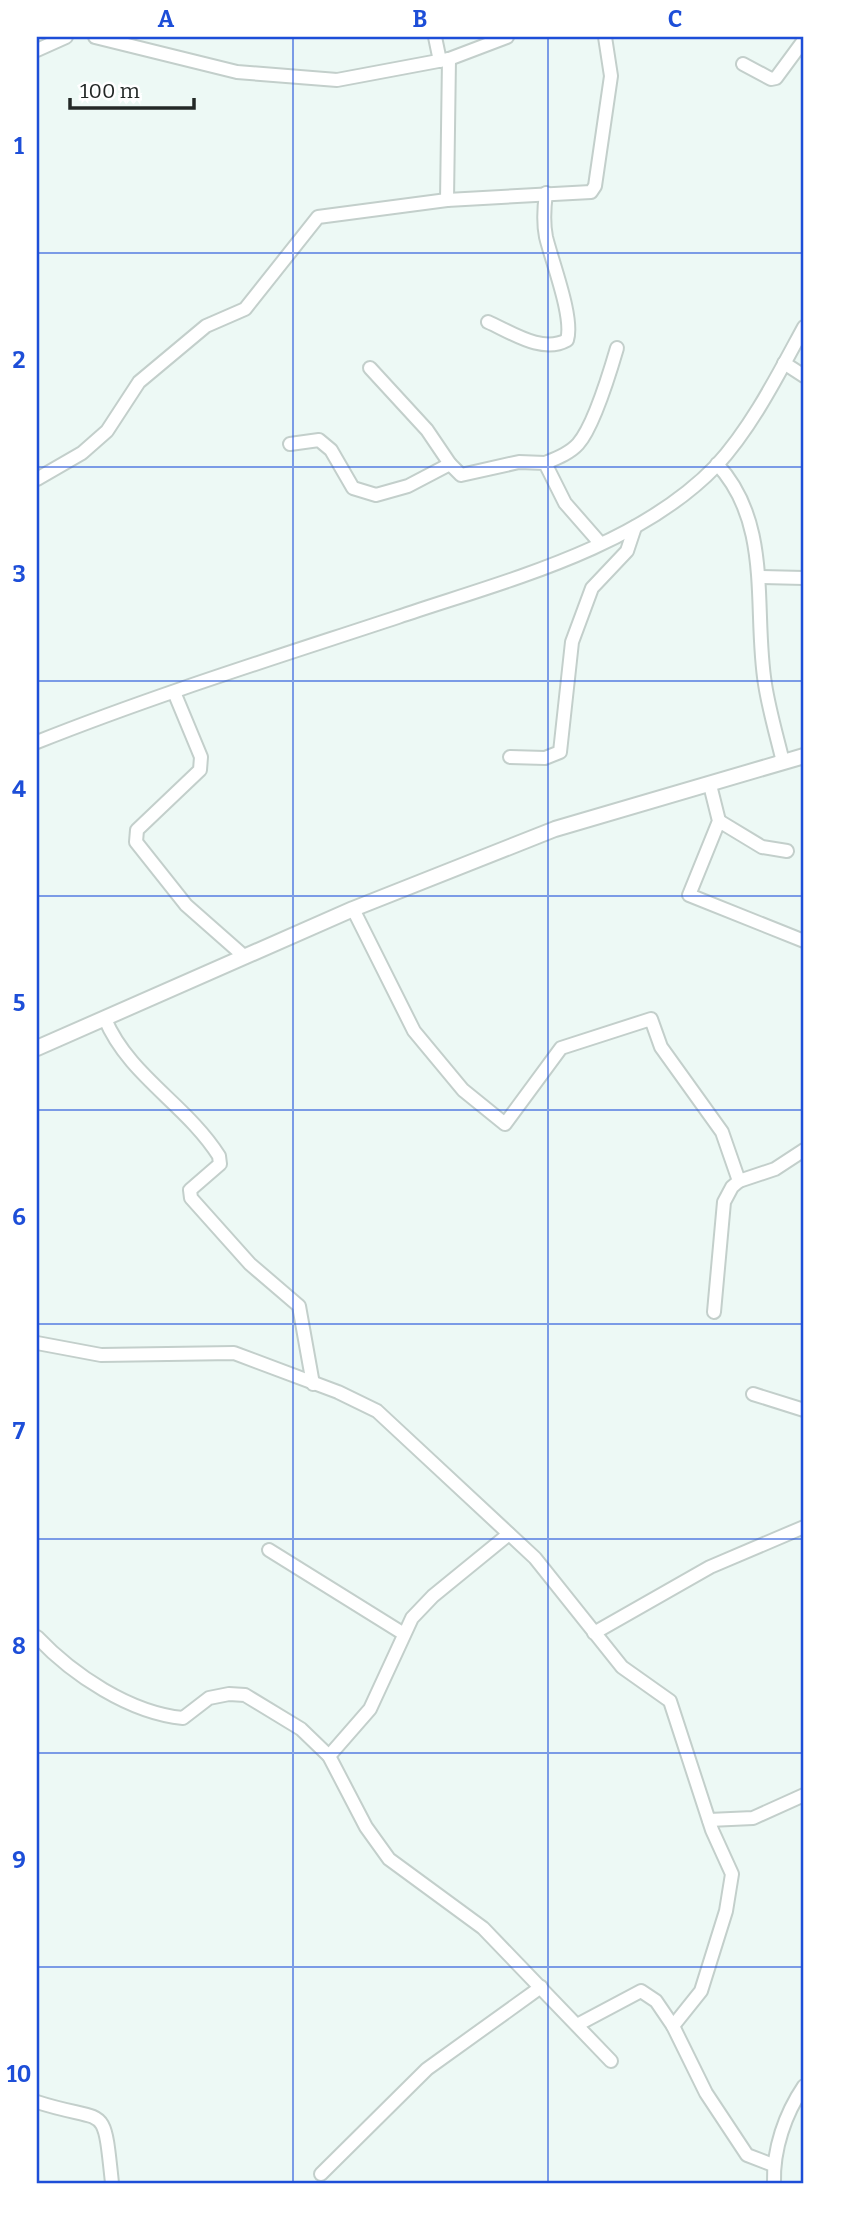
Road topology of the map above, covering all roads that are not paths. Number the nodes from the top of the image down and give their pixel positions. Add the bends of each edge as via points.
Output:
1 (66, 37) edge
2 (95, 37) edge
3 (435, 37) edge
4 (507, 37) edge
5 (605, 37) edge
6 (804, 40) edge
7 (37, 50) edge
8 (445, 60) junction
9 (743, 64) dead end
10 (546, 193) junction
11 (447, 200) junction
12 (488, 322) dead end
13 (804, 327) edge
14 (617, 348) dead end
15 (784, 363) junction
16 (370, 368) dead end
17 (804, 376) edge
18 (290, 444) dead end
19 (545, 463) junction
20 (450, 464) junction
21 (717, 464) junction
22 (37, 479) edge
23 (635, 527) junction
24 (600, 543) junction
25 (759, 577) junction
26 (804, 578) edge
27 (174, 692) junction
28 (37, 742) edge
29 (804, 756) edge
30 (510, 757) dead end
31 (783, 762) junction
32 (710, 785) junction
33 (719, 821) junction
34 (787, 851) dead end
35 (353, 909) junction
36 (804, 941) edge
37 (245, 957) junction
38 (105, 1019) junction
39 (37, 1048) edge
40 (804, 1150) edge
41 (739, 1181) junction
42 (714, 1312) dead end
43 (37, 1343) edge
44 (313, 1384) junction
45 (752, 1394) dead end
46 (804, 1410) edge
47 (804, 1527) edge
48 (509, 1534) junction
49 (269, 1550) dead end
50 (594, 1633) junction
51 (404, 1634) junction
52 (37, 1637) edge
53 (330, 1756) junction
54 (804, 1795) edge
55 (709, 1821) junction
56 (541, 1987) junction
57 (578, 2025) junction
58 (673, 2026) junction
59 (611, 2061) dead end
60 (804, 2085) edge
61 (37, 2102) edge
62 (773, 2165) junction
63 (321, 2174) dead end
64 (112, 2183) edge
65 (774, 2183) edge

1 - 7 street
2 - 8 street via 237,72 337,80
3 - 8 street
4 - 8 street
5 - 10 street via 611,76 595,186 585,195
6 - 9 street via 776,78
8 - 11 street
10 - 11 street
10 - 12 street via 545,226 567,340 551,345 527,340
11 - 22 street via 318,217 245,309 206,326 139,382 107,430 82,453
13 - 15 street
14 - 19 street via 579,443
15 - 17 street
15 - 21 street
16 - 20 street via 427,430
18 - 20 street via 319,440 331,450 353,488 376,495 408,486
19 - 20 street via 519,462 461,475
19 - 24 street via 565,503
21 - 23 street via 672,503
21 - 25 street via 747,512
23 - 24 street
23 - 30 street via 627,551 592,588 572,642 560,752 545,758
24 - 27 street via 522,575
25 - 26 street
25 - 31 street via 765,685
27 - 28 street
27 - 37 street via 201,757 200,770 136,830 136,842 186,905
29 - 31 main road
31 - 32 main road
32 - 33 street
32 - 35 main road via 555,829
33 - 34 street via 762,847
33 - 36 street via 690,895
35 - 37 main road
35 - 41 street via 414,1031 463,1090 505,1124 561,1048 651,1019 661,1047 722,1132
37 - 38 main road
38 - 39 main road
38 - 44 street via 122,1053 195,1124 219,1156 220,1164 190,1190 191,1198 250,1264 299,1306
40 - 41 street via 775,1169
41 - 42 street via 723,1202
43 - 44 street via 102,1355 234,1353
44 - 48 street via 377,1411
45 - 46 street
47 - 50 street via 710,1567
48 - 50 street via 535,1558
48 - 51 street via 433,1596
49 - 51 street
50 - 55 street via 622,1667 670,1701
51 - 53 street via 370,1709
52 - 53 street via 124,1703 156,1716 183,1718 209,1698 245,1695 301,1729
53 - 56 street via 366,1827 389,1859 483,1928
54 - 55 street via 753,1818
55 - 58 street via 732,1874 726,1911 701,1991
56 - 57 street
56 - 63 street via 427,2069
57 - 58 street via 641,1991 656,2001
57 - 59 street
58 - 62 street via 729,2132 747,2155
60 - 62 street via 782,2129
61 - 64 street via 94,2114 106,2128
62 - 65 street

